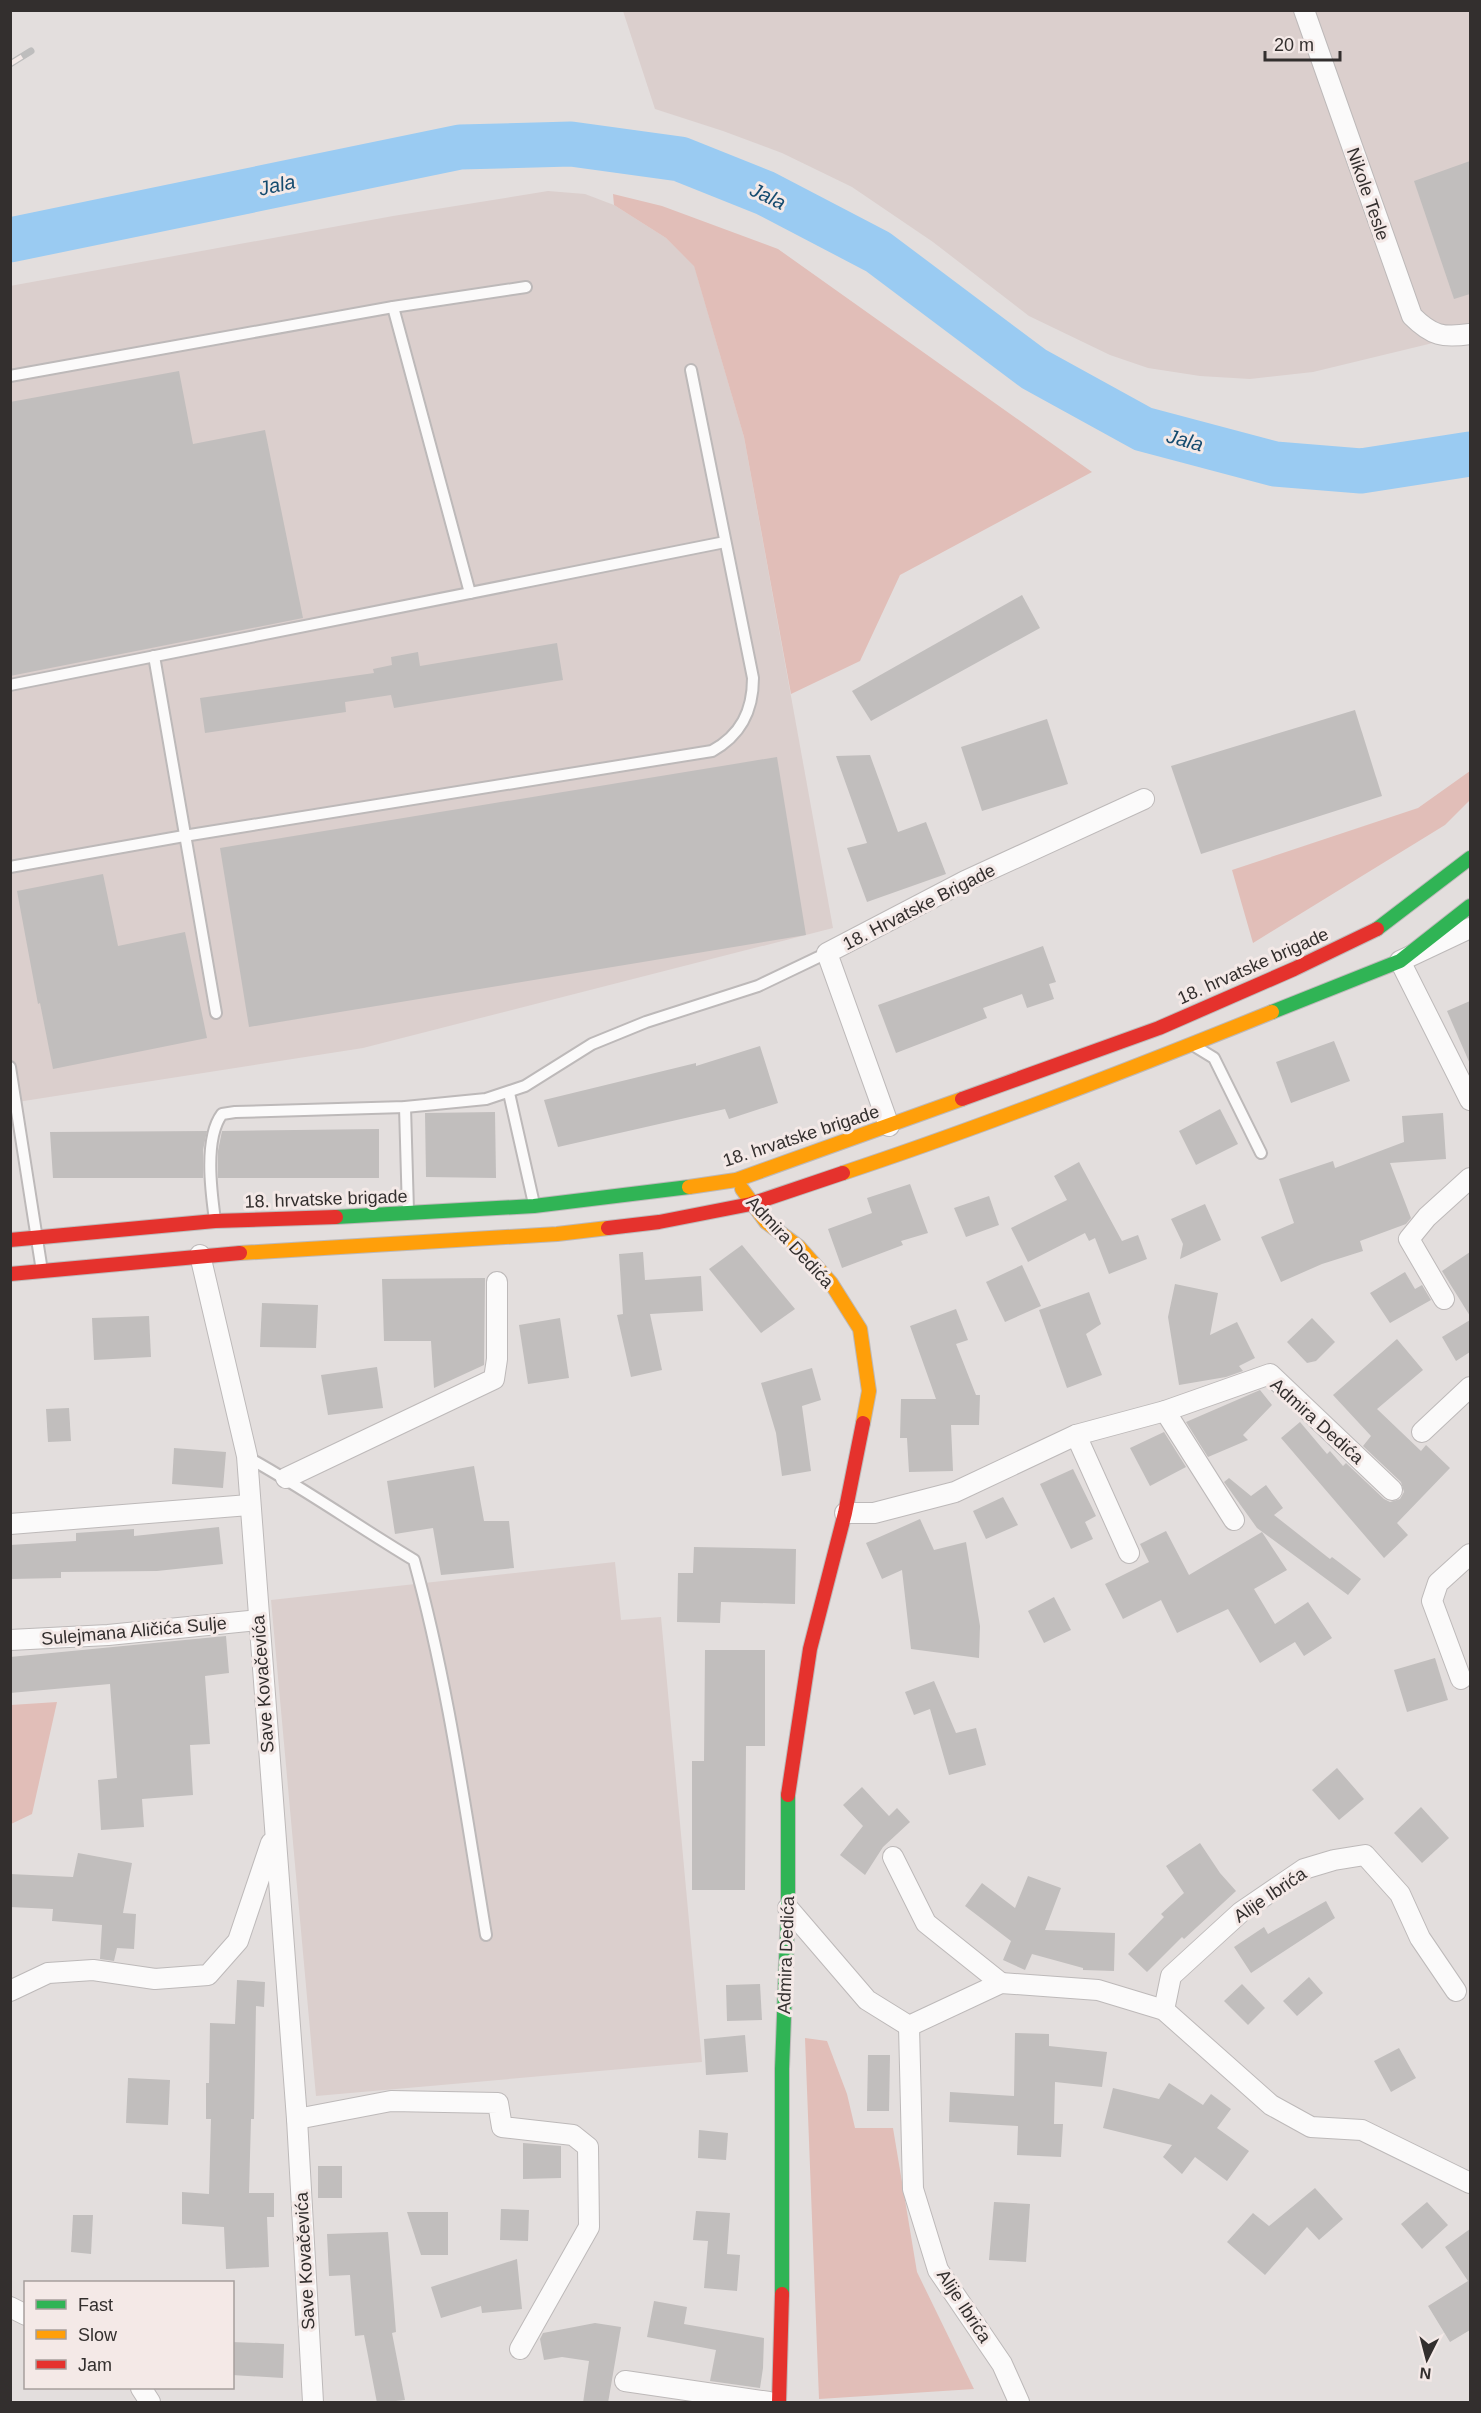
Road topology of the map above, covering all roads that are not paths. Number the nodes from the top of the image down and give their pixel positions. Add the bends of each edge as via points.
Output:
1 (1304, 10) edge
2 (526, 287) dead end
3 (393, 307) junction
4 (1470, 334) edge
5 (691, 370) dead end
6 (10, 376) edge
7 (725, 542) junction
8 (470, 593) junction
9 (154, 656) junction
10 (10, 685) edge
11 (1144, 799) dead end
12 (184, 836) junction
13 (1470, 858) edge
14 (10, 867) edge
15 (1470, 906) edge
16 (1470, 928) edge
17 (827, 953) junction
18 (1400, 961) junction
19 (216, 1013) dead end
20 (1191, 1044) junction
21 (10, 1067) edge
22 (509, 1093) junction
23 (1470, 1100) edge
24 (405, 1107) junction
25 (889, 1126) junction
26 (1261, 1153) dead end
27 (1470, 1178) edge
28 (736, 1180) junction
29 (751, 1204) junction
30 (534, 1206) junction
31 (408, 1214) junction
32 (215, 1221) junction
33 (38, 1237) junction
34 (10, 1240) edge
35 (200, 1255) junction
36 (42, 1273) junction
37 (10, 1274) edge
38 (497, 1282) dead end
39 (1444, 1299) dead end
40 (1470, 1387) edge
41 (1165, 1411) junction
42 (1422, 1432) dead end
43 (1076, 1435) junction
44 (246, 1456) junction
45 (286, 1478) junction
46 (1392, 1490) dead end
47 (249, 1505) junction
48 (845, 1513) junction
49 (1234, 1520) dead end
50 (10, 1524) edge
51 (1130, 1553) dead end
52 (1470, 1554) edge
53 (258, 1620) junction
54 (10, 1640) edge
55 (1461, 1679) dead end
56 (274, 1834) junction
57 (893, 1857) dead end
58 (788, 1908) junction
59 (486, 1935) dead end
60 (1001, 1983) junction
61 (10, 1991) edge
62 (1456, 1992) dead end
63 (1164, 2010) junction
64 (909, 2026) junction
65 (297, 2119) junction
66 (1470, 2183) edge
67 (10, 2307) edge
68 (24, 2314) edge
69 (520, 2349) dead end
70 (625, 2381) dead end
71 (142, 2389) edge
72 (150, 2403) edge
73 (313, 2403) edge
74 (769, 2403) edge
75 (779, 2403) edge
76 (1019, 2403) edge

1 - 4 street, Nikole Tesle via 1412,316 1427,330 1451,337
2 - 3 lane
3 - 6 lane
3 - 8 lane
5 - 7 lane
7 - 8 lane
7 - 12 lane via 753,692 744,723 726,743 712,751
8 - 9 lane
9 - 10 lane
9 - 12 lane
11 - 17 street, 18. Hrvatske Brigade via 965,881
12 - 14 lane
12 - 19 lane
13 - 25 main road, 18. hrvatske brigade via 1379,928 1293,969 1159,1028
15 - 18 main road
16 - 18 street
17 - 22 lane via 758,986 592,1044
17 - 25 street, 18. Hrvatske Brigade
18 - 20 main road
18 - 23 street
20 - 26 lane via 1214,1058
20 - 29 main road via 911,1151
21 - 33 lane
22 - 24 lane via 463,1103
22 - 30 lane
24 - 31 lane
24 - 32 lane via 222,1114 214,1124 210,1157
25 - 28 main road, 18. hrvatske brigade
27 - 39 street via 1409,1239
28 - 29 main road, Admira Dedića
28 - 30 main road, 18. hrvatske brigade
29 - 35 main road via 659,1222 557,1234
29 - 48 main road, Admira Dedića via 831,1283 860,1329 869,1391
30 - 31 main road, 18. hrvatske brigade
31 - 32 main road, 18. hrvatske brigade
32 - 33 main road, 18. hrvatske brigade
33 - 34 main road, 18. hrvatske brigade
33 - 36 lane
35 - 36 main road
35 - 44 street, Save Kovačevića
36 - 37 main road
38 - 45 street via 494,1379
40 - 42 street
41 - 43 street, Admira Dedića
41 - 46 street, Admira Dedića via 1270,1374
41 - 49 street
43 - 48 street, Admira Dedića via 955,1492 874,1513
43 - 51 street
44 - 45 lane
44 - 47 street, Save Kovačevića
45 - 59 lane via 414,1560 443,1681
47 - 50 street
47 - 53 street, Save Kovačevića
48 - 58 main road, Admira Dedića via 810,1649 788,1788
52 - 55 street via 1438,1583 1432,1601
53 - 54 street, Sulejmana Aličića Sulje
53 - 56 street, Save Kovačevića
56 - 61 street via 238,1941 208,1975 155,1979 93,1970 48,1973
56 - 65 street, Save Kovačevića
57 - 60 street via 926,1923
58 - 64 street via 867,2000
58 - 75 main road, Admira Dedića via 782,2069
60 - 63 street via 1098,1990
60 - 64 street
62 - 63 street, Alije Ibrića via 1420,1938 1400,1894 1365,1855 1304,1869 1241,1912 1171,1976
63 - 66 street via 1271,2105 1311,2127 1362,2130
64 - 76 street, Alije Ibrića via 913,2189 938,2270 1002,2364
65 - 69 street via 392,2101 498,2103 502,2127 573,2135 588,2146 589,2227
65 - 73 street, Save Kovačevića
67 - 68 street
70 - 74 street
71 - 72 street

